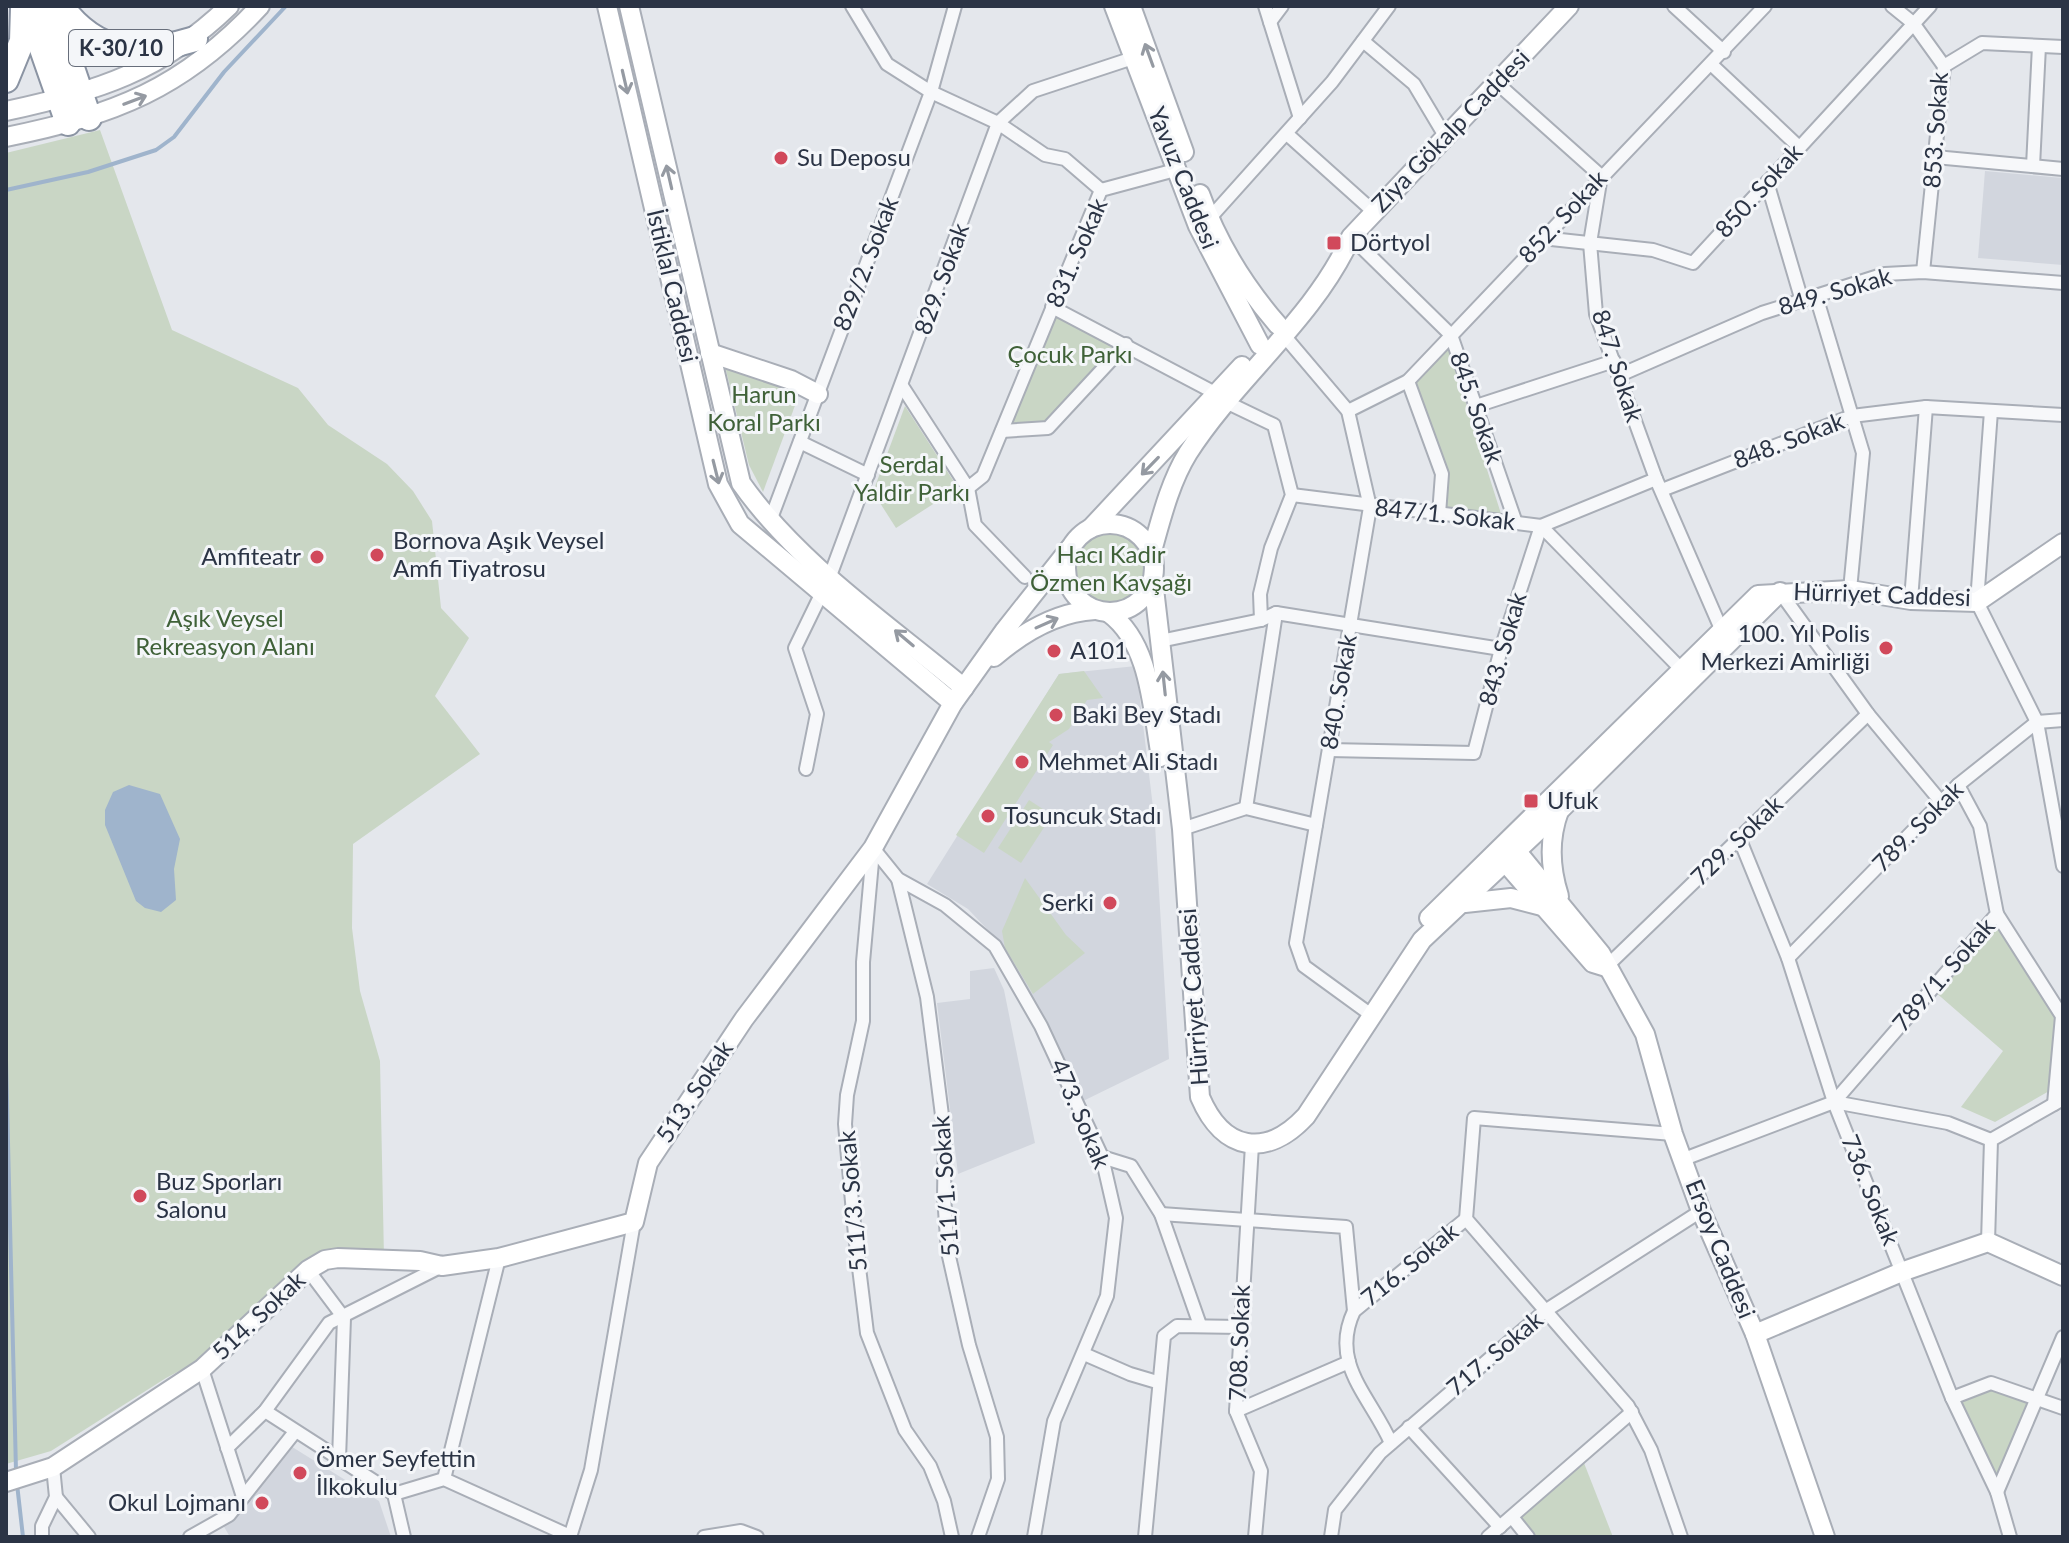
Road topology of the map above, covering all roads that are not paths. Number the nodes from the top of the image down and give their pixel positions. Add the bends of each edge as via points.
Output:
1 (25, 6) edge
2 (51, 6) edge
3 (61, 6) edge
4 (229, 6) edge
5 (260, 6) edge
6 (607, 6) edge
7 (629, 6) edge
8 (852, 6) edge
9 (955, 6) edge
10 (1114, 6) edge
11 (1131, 6) edge
12 (1265, 6) edge
13 (1282, 6) edge
14 (1389, 6) edge
15 (1569, 6) edge
16 (1674, 6) edge
17 (1765, 6) edge
18 (1892, 6) edge
19 (1930, 6) edge
20 (1270, 22) junction
21 (1913, 23) junction
22 (195, 39) junction
23 (1363, 41) junction
24 (2039, 46) junction
25 (2063, 47) edge
26 (1724, 52) junction
27 (1133, 58) junction
28 (1712, 65) junction
29 (1944, 66) junction
30 (6, 80) edge
31 (1498, 84) junction
32 (931, 92) junction
33 (71, 96) junction
34 (6, 111) edge
35 (1300, 118) junction
36 (79, 120) junction
37 (998, 123) junction
38 (1287, 134) junction
39 (1445, 136) junction
40 (6, 137) edge
41 (1799, 147) junction
42 (1935, 157) junction
43 (2033, 166) junction
44 (1179, 169) junction
45 (2063, 169) edge
46 (1601, 176) junction
47 (1767, 182) junction
48 (1101, 190) junction
49 (1374, 212) junction
50 (1209, 219) junction
51 (1351, 237) junction
52 (1542, 238) junction
53 (1590, 243) junction
54 (1923, 272) junction
55 (2063, 283) edge
56 (1816, 296) junction
57 (1802, 301) junction
58 (1052, 307) junction
59 (1280, 330) junction
60 (1451, 335) junction
61 (1126, 344) junction
62 (1263, 350) junction
63 (710, 353) junction
64 (1300, 355) junction
65 (1614, 361) junction
66 (1620, 375) junction
67 (1408, 381) junction
68 (902, 386) junction
69 (818, 394) junction
70 (1216, 405) junction
71 (1476, 406) junction
72 (1926, 407) junction
73 (1348, 411) junction
74 (1991, 411) junction
75 (2063, 415) edge
76 (1852, 416) junction
77 (1002, 431) junction
78 (800, 442) junction
79 (868, 475) junction
80 (1659, 484) junction
81 (968, 488) junction
82 (1292, 495) junction
83 (1370, 507) junction
84 (1439, 514) junction
85 (770, 521) junction
86 (1516, 523) junction
87 (1541, 526) junction
88 (1091, 528) junction
89 (2063, 543) edge
90 (1070, 548) junction
91 (1152, 551) junction
92 (1025, 577) dead end
93 (1153, 580) junction
94 (825, 584) junction
95 (1850, 590) junction
96 (1780, 592) junction
97 (1911, 600) junction
98 (1977, 602) junction
99 (1102, 612) junction
100 (1276, 613) junction
101 (1261, 620) junction
102 (1350, 625) junction
103 (1722, 631) junction
104 (1160, 641) junction
105 (1501, 649) junction
106 (1682, 670) junction
107 (959, 695) junction
108 (1868, 714) junction
109 (2063, 720) edge
110 (2037, 722) junction
111 (1329, 750) junction
112 (806, 769) dead end
113 (1958, 785) junction
114 (1175, 789) junction
115 (1942, 803) junction
116 (1246, 808) junction
117 (1559, 811) junction
118 (1316, 825) junction
119 (1182, 829) junction
120 (1740, 840) junction
121 (873, 848) junction
122 (1507, 852) junction
123 (2063, 866) edge
124 (898, 879) junction
125 (1465, 903) junction
126 (1552, 904) junction
127 (1997, 914) junction
128 (1422, 940) junction
129 (1788, 958) junction
130 (1606, 967) junction
131 (1370, 1014) junction
132 (1834, 1102) junction
133 (2058, 1102) edge
134 (1673, 1134) junction
135 (1991, 1140) junction
136 (1252, 1145) junction
137 (1102, 1157) junction
138 (1684, 1159) junction
139 (1701, 1211) junction
140 (1161, 1214) junction
141 (1466, 1219) junction
142 (634, 1222) junction
143 (1245, 1222) junction
144 (1988, 1242) junction
145 (499, 1258) junction
146 (442, 1266) junction
147 (308, 1270) junction
148 (1904, 1271) junction
149 (2063, 1276) edge
150 (1354, 1311) junction
151 (1545, 1311) junction
152 (344, 1318) junction
153 (1200, 1325) junction
154 (1241, 1327) junction
155 (1755, 1334) junction
156 (2063, 1337) edge
157 (1084, 1354) junction
158 (1349, 1362) junction
159 (202, 1369) junction
160 (1157, 1382) junction
161 (1952, 1398) junction
162 (2038, 1399) junction
163 (2063, 1408) edge
164 (265, 1411) junction
165 (1236, 1411) junction
166 (1632, 1412) junction
167 (1409, 1427) junction
168 (294, 1433) junction
169 (1391, 1443) junction
170 (227, 1448) junction
171 (339, 1459) junction
172 (53, 1467) junction
173 (444, 1479) junction
174 (6, 1482) edge
175 (1997, 1492) junction
176 (394, 1494) junction
177 (56, 1497) junction
178 (243, 1497) junction
179 (1512, 1517) junction
180 (1500, 1527) junction
181 (42, 1537) edge
182 (89, 1537) edge
183 (190, 1537) edge
184 (404, 1537) edge
185 (570, 1537) edge
186 (704, 1537) edge
187 (757, 1537) edge
188 (952, 1537) edge
189 (978, 1537) edge
190 (1034, 1537) edge
191 (1145, 1537) edge
192 (1255, 1537) edge
193 (1331, 1537) edge
194 (1488, 1537) edge
195 (1528, 1537) edge
196 (1681, 1537) edge
197 (1825, 1537) edge
198 (2010, 1537) edge

1 - 30 highway, K-30/10 via 22,41
1 - 33 highway, K-30/10
2 - 33 highway, K-30/10
3 - 22 highway, K-30/10 via 83,31 109,46 147,51
4 - 22 main road
36 -> 5 main road via 150,95 182,75
6 -> 94 main road, İstiklal Caddesi via 718,484 740,524
63 -> 7 main road, İstiklal Caddesi
8 - 32 street via 887,64
9 - 32 street, 829/2. Sokak
10 - 27 main road, Yavuz Caddesi
50 -> 11 main road, Yavuz Caddesi
12 - 20 street
13 - 20 street
14 - 23 street
15 - 31 main road, Ziya Gökalp Caddesi
16 - 26 street
17 - 26 street, 852. Sokak
18 - 21 street, 853. Sokak
19 - 21 street, 850. Sokak
20 - 35 street
21 - 29 street, 853. Sokak
21 - 41 street, 850. Sokak
22 - 33 main road via 166,58
23 - 35 street
23 - 39 street via 1414,84
24 - 25 street
24 - 29 street via 1982,43
24 - 43 street
26 - 28 street, 852. Sokak
27 - 37 street, 829. Sokak via 1033,91
27 - 44 main road, Yavuz Caddesi
28 - 41 street
28 - 46 street, 852. Sokak
29 - 42 street, 853. Sokak
31 - 39 main road, Ziya Gökalp Caddesi
31 - 46 street
32 - 37 street
32 - 69 street, 829/2. Sokak
33 - 34 main road
33 - 36 highway
35 - 38 street
36 - 40 main road
37 - 48 street via 1045,155 1065,159
37 - 68 street, 829. Sokak
38 - 49 street
38 - 50 street
39 - 49 main road, Ziya Gökalp Caddesi
41 - 47 street, 850. Sokak
42 - 43 street
42 - 54 street, 853. Sokak
43 - 45 street
44 - 48 street, 831. Sokak
44 - 62 main road, Yavuz Caddesi via 1198,226
46 - 52 street, 852. Sokak
46 - 53 street, 847. Sokak
47 - 53 street, 850. Sokak via 1693,263 1653,250
47 - 57 street
48 - 58 street, 831. Sokak
49 - 51 main road, Ziya Gökalp Caddesi
50 - 59 main road, Yavuz Caddesi
51 - 59 main road, Ziya Gökalp Caddesi via 1340,261
51 - 60 street, 845. Sokak
52 - 53 street, 850. Sokak
52 - 60 street, 852. Sokak
53 - 65 street, 847. Sokak via 1596,314
54 - 55 street, 849. Sokak
54 - 56 street, 849. Sokak via 1885,274
56 - 57 street, 849. Sokak
56 - 76 street
57 - 66 street, 849. Sokak
58 - 61 street
58 - 77 street, 831. Sokak
59 - 62 main road, Ziya Gökalp Caddesi
59 - 64 street, 840. Sokak
60 - 67 street, 852. Sokak
60 - 71 street, 845. Sokak
61 - 70 street
61 - 77 street via 1048,428
62 - 64 street
62 - 70 main road, Ziya Gökalp Caddesi
63 - 69 main road
63 - 85 main road, İstiklal Caddesi via 741,483
64 - 73 street, 840. Sokak
65 - 66 street, 847. Sokak
65 - 71 street
66 - 80 street, 847. Sokak
67 - 73 street, 852. Sokak
67 - 84 street via 1442,474
68 - 79 street, 829. Sokak
68 - 81 street
69 - 78 street, 829/2. Sokak
70 - 82 street via 1274,425
70 -> 88 main road
70 - 91 main road via 1164,507
71 - 86 street, 845. Sokak
72 - 74 street, 848. Sokak
72 - 76 street, 848. Sokak
72 - 97 street
73 - 83 street, 840. Sokak
74 - 75 street, 848. Sokak
74 - 98 street
76 - 80 street, 848. Sokak
76 - 95 street via 1863,453
77 - 81 street, 831. Sokak via 983,476
78 - 79 street
78 - 85 street, 829/2. Sokak
79 - 94 street, 829. Sokak
80 - 87 street
80 - 103 street, 847. Sokak
81 - 92 street via 975,525
82 - 83 street, 847/1. Sokak
82 - 101 street via 1271,548 1260,594
83 - 84 street, 847/1. Sokak
83 - 102 street, 840. Sokak
84 - 86 street, 847/1. Sokak
85 - 94 main road, İstiklal Caddesi
86 - 87 street, 847/1. Sokak
87 - 105 street, 843. Sokak
87 - 106 street, 847/1. Sokak
88 - 90 main road
88 - 91 main road via 1105,524 1133,529
89 - 98 main road, Hürriyet Caddesi
90 - 99 main road via 1066,578 1082,603
90 - 107 main road
91 - 93 main road
93 - 99 main road via 1137,604
93 - 104 main road
94 - 107 main road, İstiklal Caddesi
94 - 112 street, 829. Sokak via 795,648 817,714
95 - 96 main road, Hürriyet Caddesi
95 - 97 main road, Hürriyet Caddesi
96 - 103 main road, Hürriyet Caddesi via 1758,595
96 - 108 street
96 - 117 main road, Hürriyet Caddesi
97 - 98 main road, Hürriyet Caddesi
98 - 110 street
107 -> 99 main road via 1017,638 1077,611
99 - 114 main road via 1122,623 1136,644 1163,765
100 - 101 street
100 - 102 street
100 - 116 street
101 - 104 street
102 - 105 street
102 - 111 street, 840. Sokak
103 - 106 main road, Hürriyet Caddesi
114 -> 104 main road
105 - 111 street, 843. Sokak via 1474,753
106 - 122 main road, Hürriyet Caddesi
107 - 121 main road, 513. Sokak
108 - 115 street
108 - 120 street, 729. Sokak
109 - 110 street
110 - 113 street, 789. Sokak
110 - 123 street
111 - 118 street, 840. Sokak
113 - 115 street, 789. Sokak
113 - 127 street, 789/1. Sokak via 1980,826
114 - 119 main road, Hürriyet Caddesi
115 - 129 street, 789. Sokak
116 - 118 street
116 - 119 street
117 - 122 main road, Hürriyet Caddesi
117 - 126 main road, Ersoy Caddesi via 1553,834
118 - 131 street, 840. Sokak via 1296,943 1304,966
119 - 136 main road, Hürriyet Caddesi via 1200,1097 1226,1135
120 - 129 street, 736. Sokak
120 - 130 street, 729. Sokak
121 - 124 street, 473. Sokak
121 - 142 main road, 513. Sokak via 744,1019 648,1163
121 - 188 street, 511/3. Sokak via 863,1021 846,1110 855,1235 867,1333 905,1430 930,1466
122 - 125 main road, Hürriyet Caddesi
122 - 126 main road, Ersoy Caddesi
122 - 128 main road, Hürriyet Caddesi via 1430,918
124 - 137 street, 473. Sokak via 945,905 995,946 1041,1026
124 - 189 street, 511/1. Sokak via 927,997 945,1139 948,1252 997,1437 998,1479
125 - 126 main road via 1511,898
125 - 128 main road, Hürriyet Caddesi
126 - 130 main road, Ersoy Caddesi via 1601,954
127 - 132 street, 789/1. Sokak
127 - 133 street via 2062,1016
128 - 131 main road, Hürriyet Caddesi
129 - 132 street, 736. Sokak
130 - 134 main road, Ersoy Caddesi via 1645,1034
131 - 136 main road, Hürriyet Caddesi via 1306,1116 1280,1138
132 - 135 street via 1948,1123
132 - 138 street
132 - 148 street, 736. Sokak
133 - 135 street
134 - 138 main road, Ersoy Caddesi
134 - 141 street via 1474,1118
135 - 144 street
136 - 143 street, 708. Sokak
137 - 140 street via 1131,1166
137 - 157 street, 473. Sokak via 1116,1218 1114,1252 1107,1296
138 - 139 main road, Ersoy Caddesi
139 - 151 street, 717. Sokak
139 - 155 main road, Ersoy Caddesi
140 - 143 street
140 - 153 street
141 - 150 street, 716. Sokak
141 - 151 street
142 - 145 main road, 514. Sokak
142 - 185 street, 513. Sokak via 591,1470
143 - 150 street via 1346,1227
143 - 154 street, 708. Sokak
144 - 148 main road
144 - 149 main road
145 - 146 main road, 514. Sokak
145 - 173 street
146 - 147 main road, 514. Sokak via 338,1258
146 - 152 street
147 - 152 street
147 - 159 main road, 514. Sokak
148 - 155 main road
148 - 161 street, 736. Sokak
150 - 158 street, 716. Sokak via 1345,1331
151 - 166 street
151 - 167 street, 717. Sokak
152 - 164 street via 329,1323
152 - 171 street
153 - 154 street
153 - 160 street via 1177,1326 1164,1336
154 - 165 street, 708. Sokak
155 - 197 main road, Ersoy Caddesi
156 - 162 street
157 - 160 street
157 - 190 street, 473. Sokak via 1054,1421
158 - 165 street
158 - 169 street, 716. Sokak
159 - 170 street
159 - 172 main road, 514. Sokak
160 - 191 street
161 - 162 street via 1991,1383
161 - 175 street, 736. Sokak
162 - 163 street
162 - 175 street
164 - 168 street
164 - 170 street
165 - 192 street, 708. Sokak via 1261,1471
166 - 179 street
166 - 196 street
167 - 169 street, 717. Sokak
167 - 180 street
168 - 171 street
168 - 178 street
169 - 193 street, 717. Sokak via 1335,1510
170 - 178 street
171 - 176 street
172 - 174 main road, 514. Sokak
172 - 177 street
173 - 176 street
173 - 185 street
175 - 198 street, 736. Sokak
176 - 184 street
177 - 181 street
177 - 182 street
178 - 183 street via 229,1515
179 - 180 street
179 - 195 street
180 - 194 street
186 - 187 street via 741,1531

